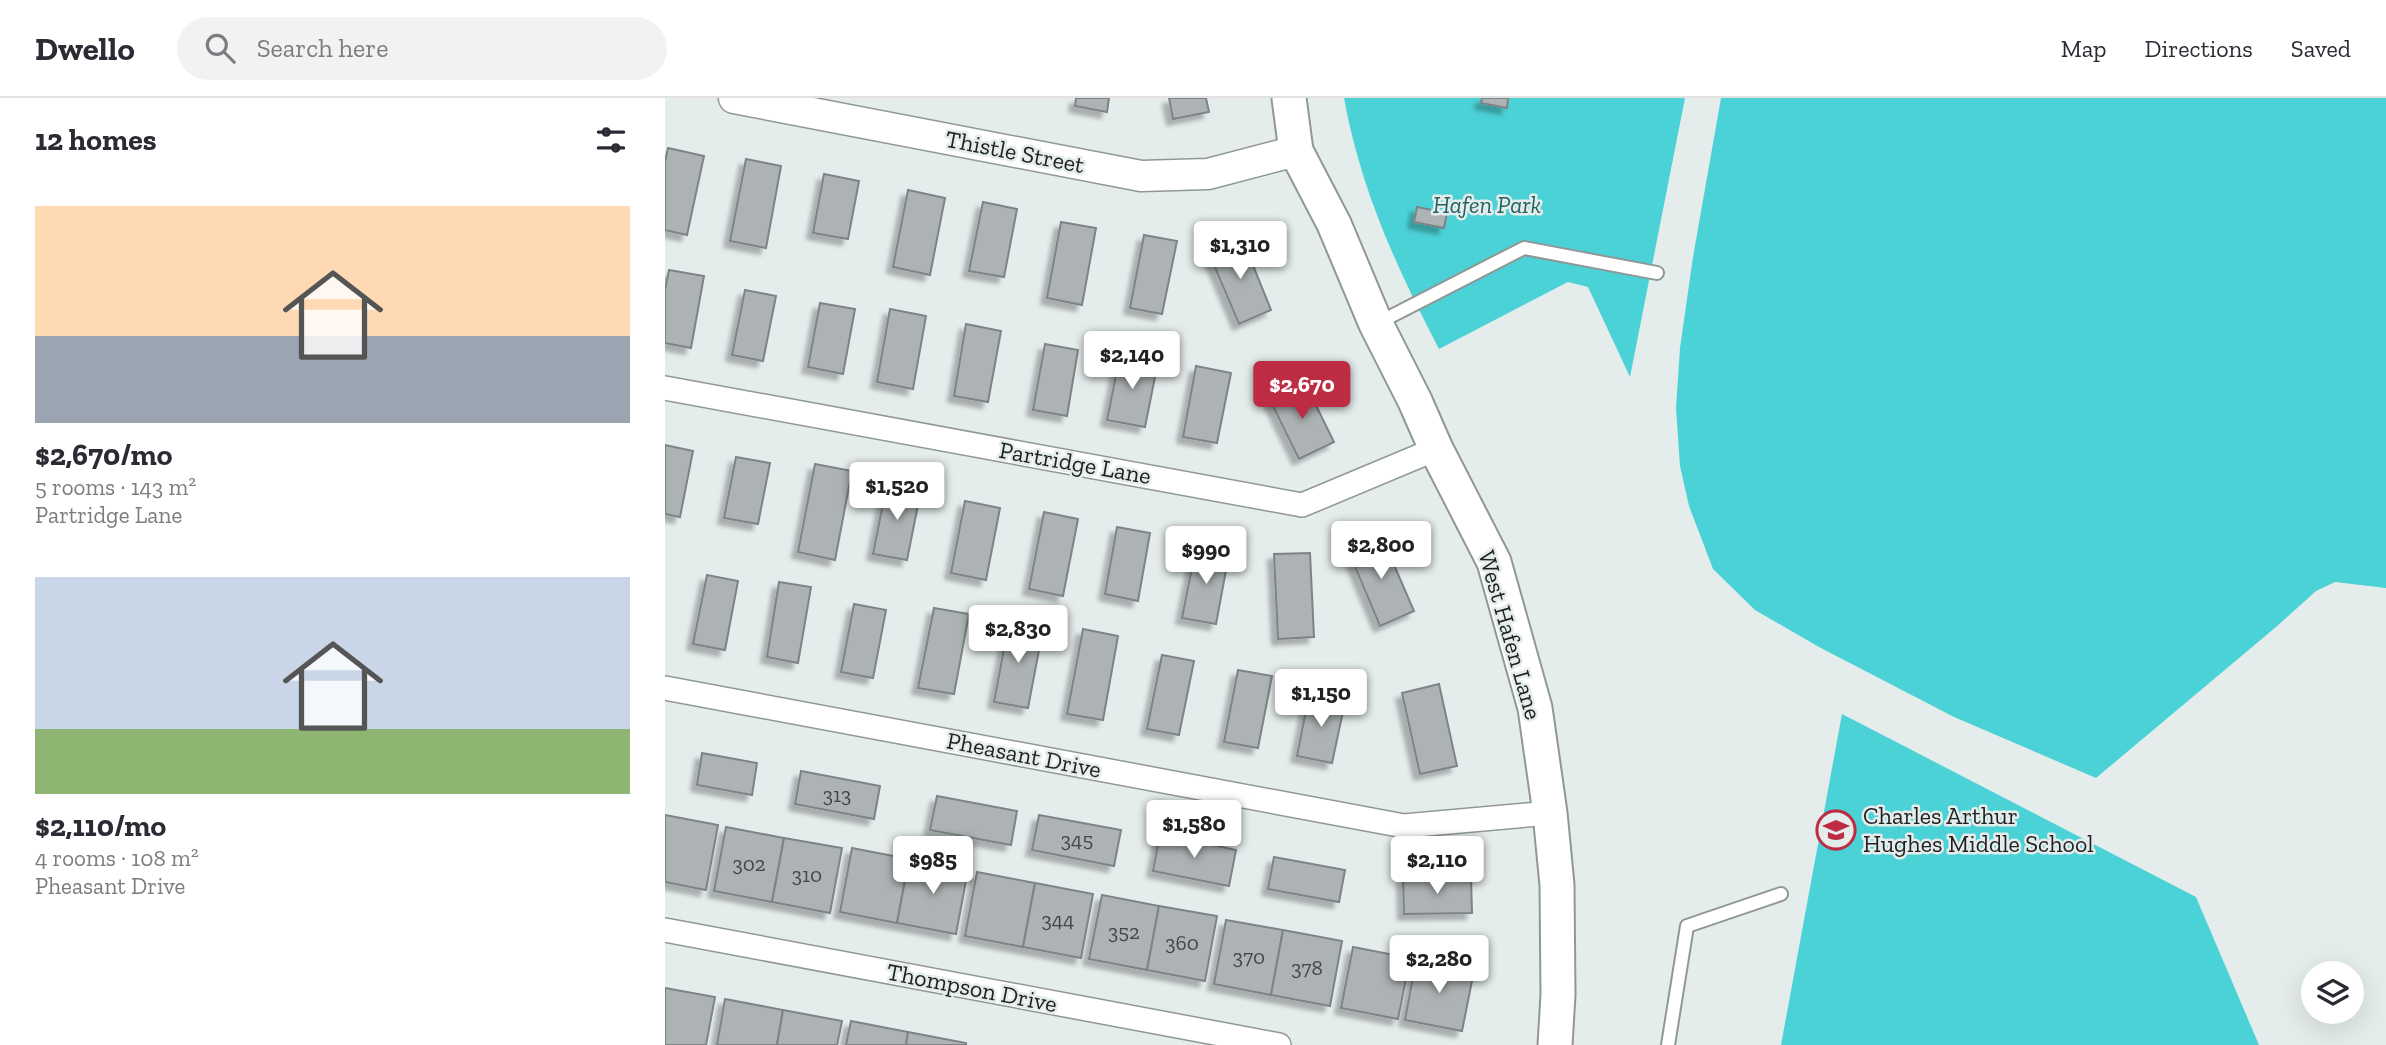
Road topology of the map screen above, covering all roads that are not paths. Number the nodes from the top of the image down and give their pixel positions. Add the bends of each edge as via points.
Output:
1 (734, 98) edge
2 (1289, 98) edge
3 (1296, 151) junction
4 (1657, 273) dead end
5 (1376, 324) junction
6 (665, 388) edge
7 (1436, 449) junction
8 (665, 688) edge
9 (1550, 813) junction
10 (1781, 894) dead end
11 (665, 930) edge
12 (1279, 1045) edge
13 (1555, 1045) edge
14 (1668, 1045) edge

1 - 3 street, Thistle Street via 1142,176 1208,174
2 - 3 main road, West Hafen Lane
3 - 5 main road, West Hafen Lane via 1334,224
4 - 5 lane via 1524,248
5 - 7 main road, West Hafen Lane
6 - 7 street, Partridge Lane via 1302,505
7 - 9 main road, West Hafen Lane via 1494,562 1535,708
8 - 9 street, Pheasant Drive via 1404,826
9 - 13 main road, West Hafen Lane via 1557,885
10 - 14 lane via 1686,926
11 - 12 street, Thompson Drive

